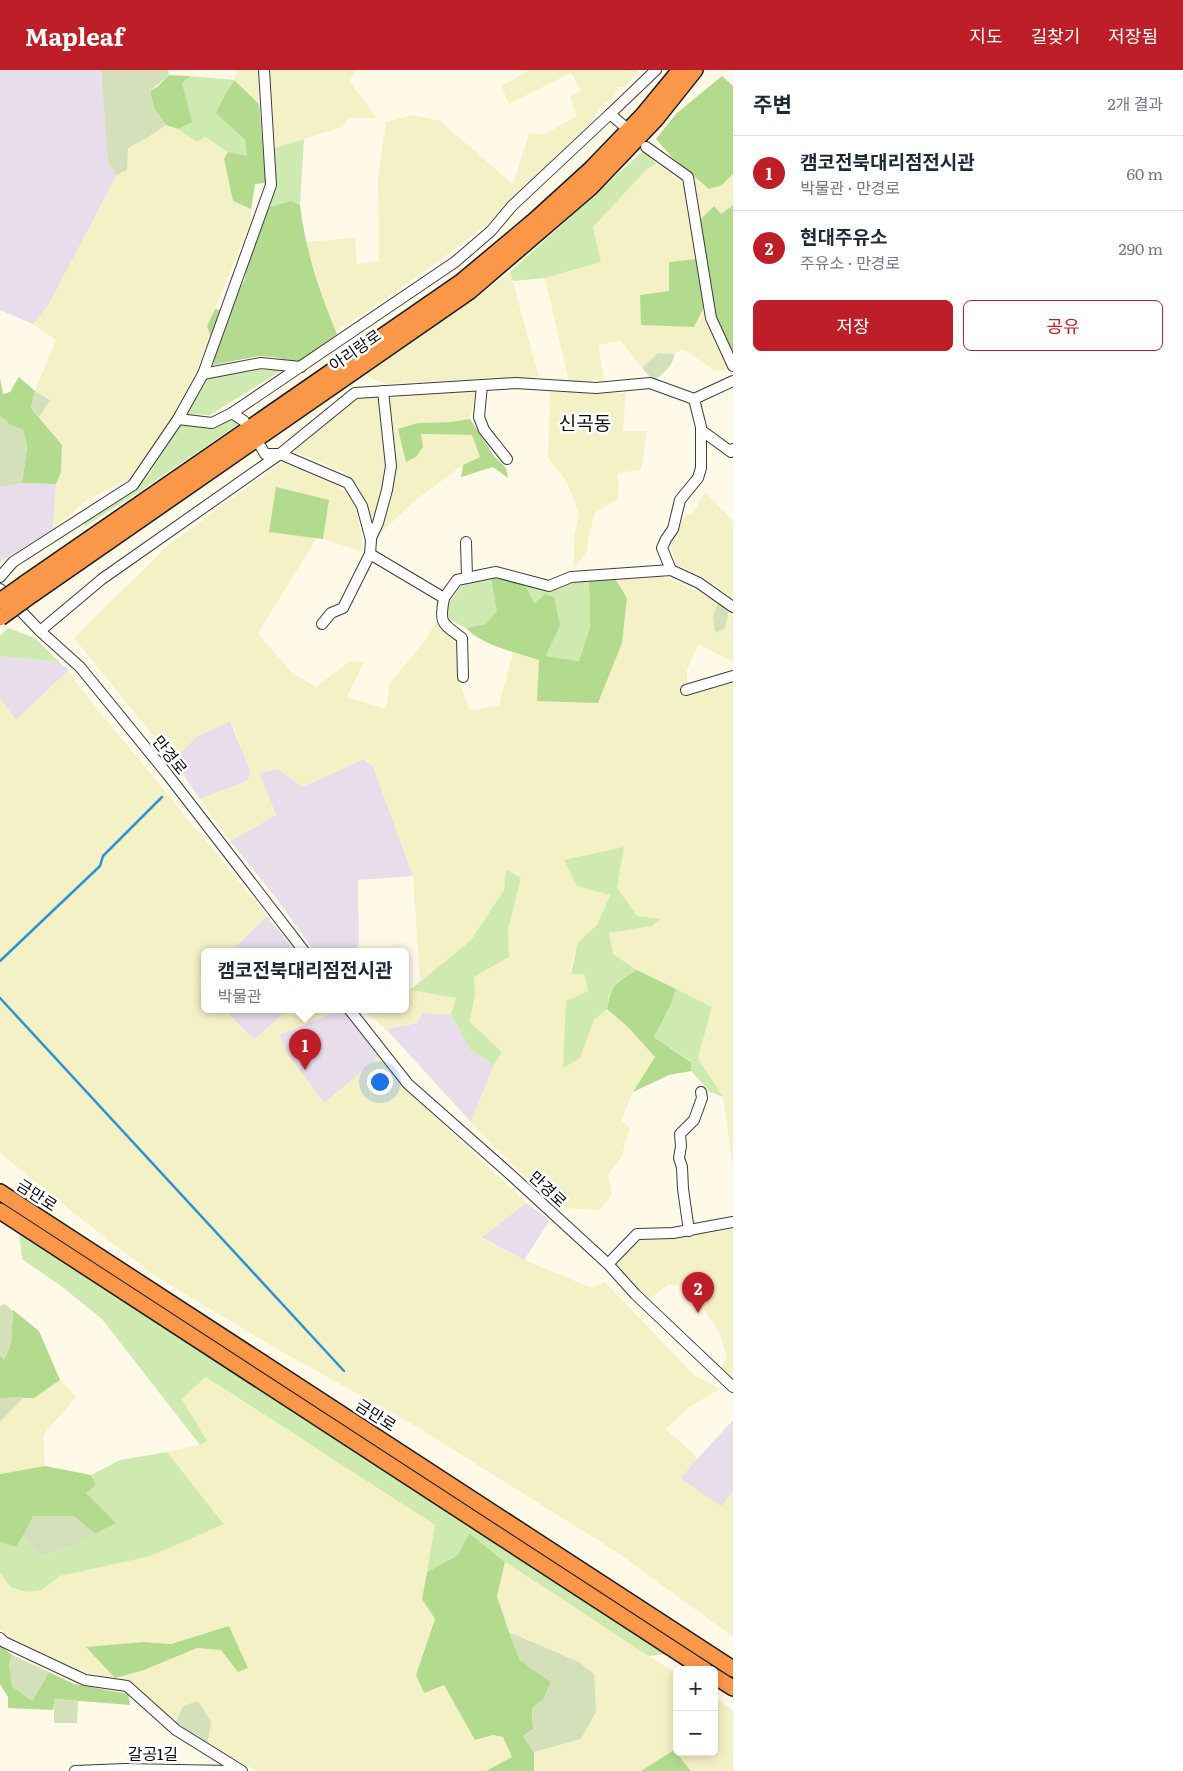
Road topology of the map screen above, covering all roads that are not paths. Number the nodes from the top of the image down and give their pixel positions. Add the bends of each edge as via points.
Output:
1 (264, 70) edge
2 (656, 70) edge
3 (680, 70) edge
4 (695, 70) edge
5 (610, 114) junction
6 (624, 126) dead end
7 (646, 147) dead end
8 (733, 366) edge
9 (301, 367) junction
10 (203, 374) junction
11 (733, 381) edge
12 (482, 385) junction
13 (382, 391) junction
14 (694, 399) junction
15 (232, 412) junction
16 (178, 419) junction
17 (244, 421) dead end
18 (701, 430) junction
19 (261, 447) dead end
20 (733, 449) edge
21 (280, 454) junction
22 (507, 458) dead end
23 (371, 538) junction
24 (466, 542) dead end
25 (370, 554) junction
26 (671, 570) junction
27 (0, 577) edge
28 (468, 578) junction
29 (0, 589) edge
30 (29, 589) junction
31 (444, 598) junction
32 (0, 601) edge
33 (733, 607) edge
34 (0, 618) edge
35 (322, 624) dead end
36 (40, 630) junction
37 (733, 676) edge
38 (463, 677) dead end
39 (686, 690) dead end
40 (302, 948) edge
41 (352, 1013) edge
42 (701, 1092) dead end
43 (0, 1192) edge
44 (0, 1211) edge
45 (733, 1222) edge
46 (689, 1231) junction
47 (608, 1264) junction
48 (733, 1387) edge
49 (0, 1638) edge
50 (699, 1666) edge
51 (733, 1669) edge
52 (718, 1679) edge
53 (733, 1688) edge
54 (75, 1771) edge
55 (230, 1771) edge
56 (242, 1771) edge

1 - 10 street via 271,186
2 - 5 street
3 - 30 highway, 아리랑로 via 643,115 591,169 461,282
4 - 30 highway, 아리랑로 via 656,119 590,188 470,292
5 - 6 street
5 - 9 street via 455,262
7 - 8 street via 688,177 711,318
9 - 10 street via 261,363
9 - 15 street
10 - 16 street
11 - 14 street
12 - 13 street
12 - 14 street via 516,383 596,388 650,383
12 - 22 street via 479,418 484,430
13 - 21 street via 355,393
13 - 23 street via 391,466 388,490
14 - 18 street
15 - 16 street via 212,422
15 - 17 street
16 - 27 street via 133,485 13,562
18 - 20 street via 731,452
18 - 26 street via 702,468 680,500 673,530 662,548
19 - 21 street via 265,454
21 - 23 street via 348,483 362,506
21 - 36 street via 102,579
23 - 25 street
24 - 28 street
25 - 31 street
25 - 35 street via 343,608 331,613
26 - 28 street via 571,577 549,586 496,572
26 - 33 street via 699,583
28 - 31 street via 457,580
29 - 36 street, 만경로
30 - 32 highway, 아리랑로, bridge
30 - 34 highway, 아리랑로, bridge
31 - 38 street via 440,616 445,626 462,638
36 - 40 street, 만경로 via 80,667
37 - 39 street
41 - 47 street, 만경로 via 408,1084
42 - 46 street via 694,1120 680,1134 679,1158
43 - 51 highway, 금만로
44 - 50 highway, 금만로
45 - 46 street
46 - 47 street via 637,1234
47 - 48 street, 만경로
49 - 56 street via 85,1680 127,1686 176,1730
52 - 53 highway
54 - 55 street, 갈공1길

